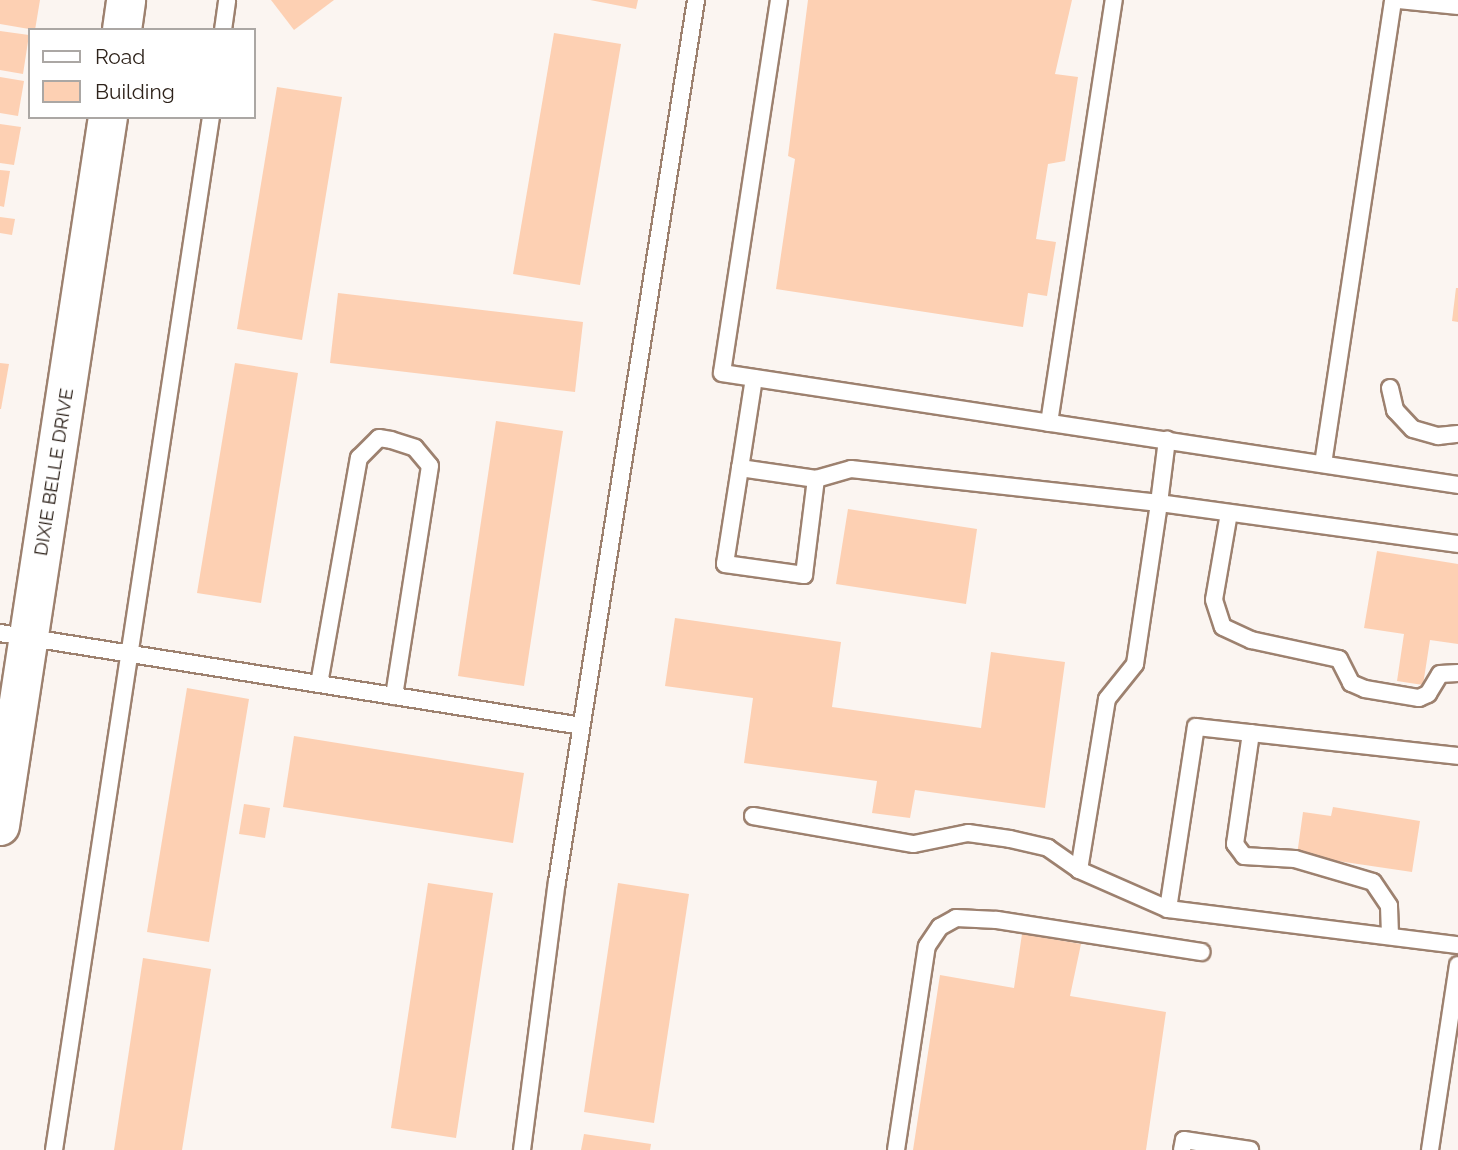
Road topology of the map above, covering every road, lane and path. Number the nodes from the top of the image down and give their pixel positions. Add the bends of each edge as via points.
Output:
1 (126, 0) edge
2 (227, 0) edge
3 (696, 0) edge
4 (779, 0) edge
5 (1114, 0) edge
6 (1393, 0) edge
7 (1399, 0) edge
8 (1458, 6) edge
9 (122, 28) edge
10 (223, 28) edge
11 (108, 119) edge
12 (211, 119) edge
13 (754, 378) junction
14 (1390, 388) dead end
15 (1049, 422) junction
16 (1458, 434) edge
17 (1167, 440) junction
18 (1323, 464) junction
19 (740, 468) junction
20 (816, 479) junction
21 (1458, 485) edge
22 (1159, 503) junction
23 (1229, 513) junction
24 (1458, 544) edge
25 (14, 635) edge
26 (131, 653) junction
27 (1458, 673) edge
28 (319, 684) junction
29 (394, 696) junction
30 (582, 726) junction
31 (1251, 733) junction
32 (1458, 756) edge
33 (753, 816) dead end
34 (0, 826) edge
35 (1079, 870) junction
36 (1168, 909) junction
37 (1390, 935) junction
38 (1458, 945) edge
39 (1202, 952) dead end
40 (1458, 965) edge
41 (54, 1150) edge
42 (522, 1150) edge
43 (896, 1150) edge
44 (1182, 1150) edge
45 (1250, 1150) edge
46 (1430, 1150) edge

1 - 9 street
2 - 10 lane
3 - 30 lane
4 - 13 lane via 722,373
5 - 15 lane
6 - 18 lane
7 - 8 lane
11 - 25 street, DIXIE BELLE DRIVE
12 - 26 lane
13 - 15 lane
13 - 19 lane
14 - 16 lane via 1395,410 1413,429 1438,436
15 - 17 lane
17 - 18 lane
17 - 22 lane
18 - 21 lane
19 - 20 lane
19 - 20 lane via 724,564 804,575
20 - 22 lane via 851,469
22 - 23 lane
22 - 35 lane via 1135,664 1107,699
23 - 24 lane
23 - 27 lane via 1214,600 1223,627 1251,640 1339,659 1357,686 1419,698 1428,694 1440,674
25 - 26 lane
25 - 34 street, DIXIE BELLE DRIVE
26 - 28 lane
26 - 41 lane
28 - 29 lane
28 - 29 lane via 359,458 379,438 415,448 430,466
29 - 30 lane
30 - 42 lane
31 - 32 lane
31 - 36 lane via 1196,727
31 - 37 lane via 1235,844 1244,856 1295,859 1373,882 1389,906
33 - 35 lane via 914,844 968,833 1010,839 1048,848
35 - 36 lane
36 - 37 lane
37 - 38 lane
39 - 43 lane via 998,920 956,918 940,928 927,946
40 - 46 lane
44 - 45 lane via 1184,1140

